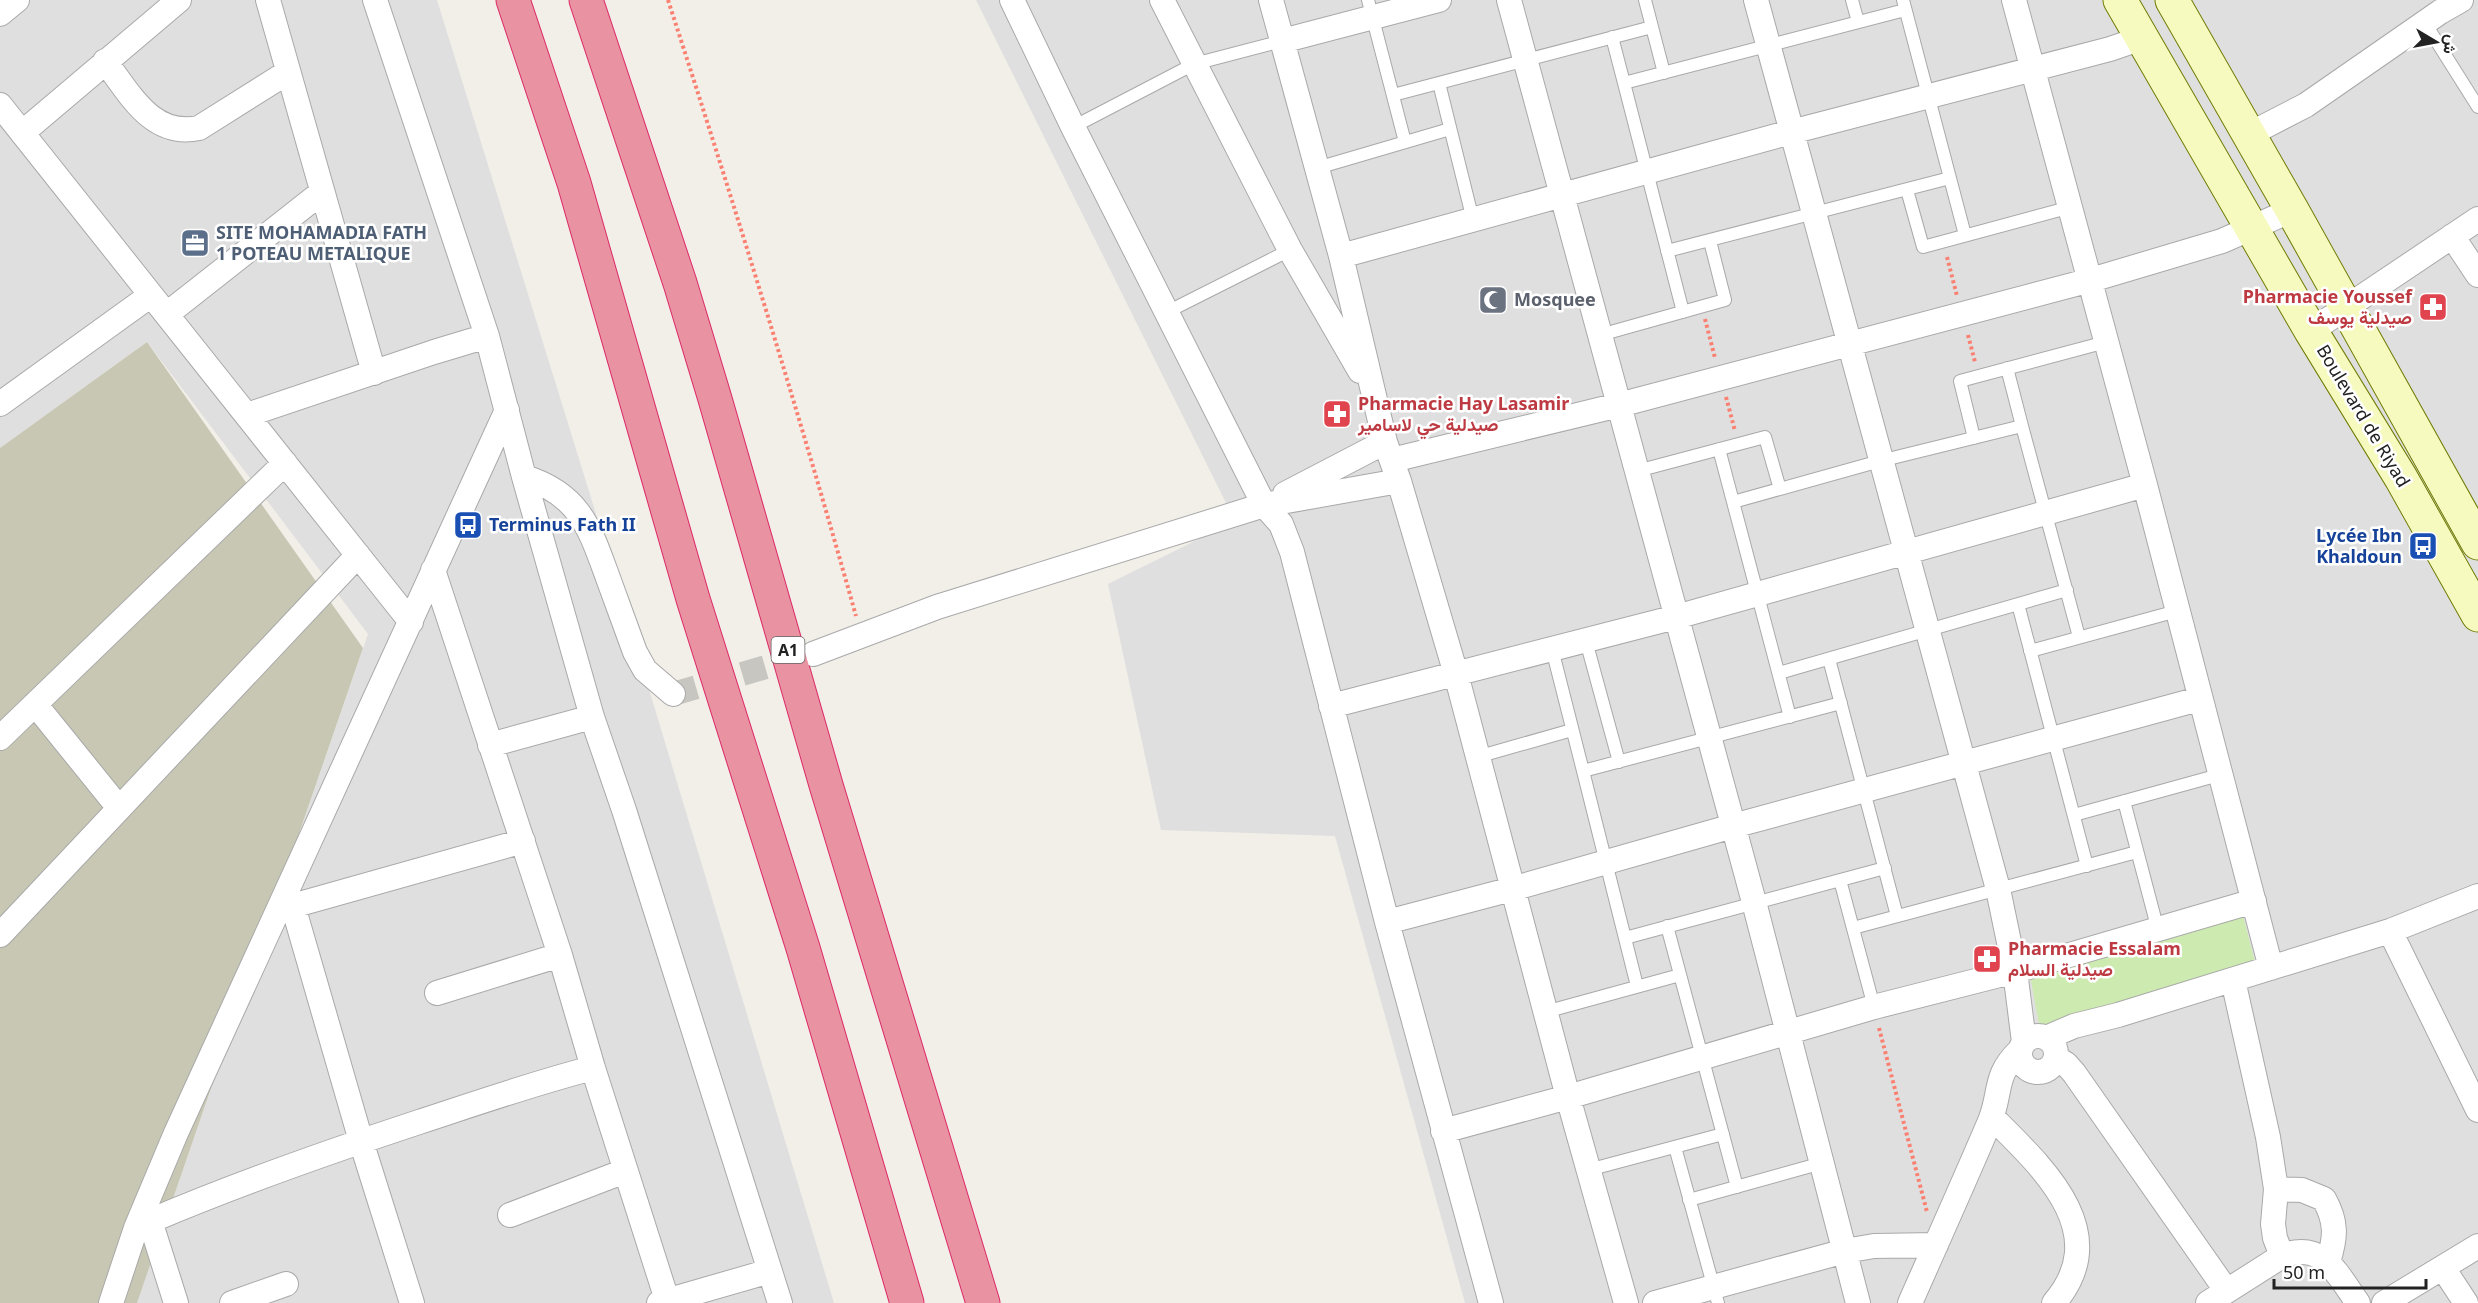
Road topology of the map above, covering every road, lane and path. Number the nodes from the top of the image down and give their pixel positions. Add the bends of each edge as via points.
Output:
1 (17, 0) edge
2 (179, 0) edge
3 (268, 0) edge
4 (375, 0) edge
5 (513, 0) edge
6 (586, 0) edge
7 (668, 0) edge
8 (1012, 0) edge
9 (1162, 0) edge
10 (1271, 0) edge
11 (1439, 0) edge
12 (1509, 0) edge
13 (1645, 0) edge
14 (1756, 0) edge
15 (1852, 0) edge
16 (2014, 0) edge
17 (2121, 0) edge
18 (2172, 0) edge
19 (1904, 5) edge
20 (1370, 9) edge
21 (2440, 9) edge
22 (0, 14) edge
23 (1858, 22) junction
24 (1652, 27) junction
25 (1612, 38) junction
26 (2142, 38) junction
27 (1282, 41) junction
28 (1768, 45) junction
29 (1527, 60) junction
30 (105, 62) junction
31 (1194, 64) junction
32 (2033, 68) junction
33 (288, 72) junction
34 (1664, 73) junction
35 (1439, 83) junction
36 (1624, 83) junction
37 (1393, 95) junction
38 (1928, 96) junction
39 (0, 105) edge
40 (2478, 107) edge
41 (1073, 127) junction
42 (1450, 129) junction
43 (1791, 132) junction
44 (22, 133) junction
45 (2247, 135) junction
46 (1405, 142) junction
47 (1317, 168) junction
48 (1646, 172) junction
49 (1950, 178) junction
50 (1907, 190) junction
51 (322, 192) junction
52 (1562, 195) junction
53 (2071, 207) junction
54 (2292, 210) junction
55 (1813, 215) junction
56 (2478, 219) edge
57 (1473, 220) junction
58 (2253, 229) junction
59 (1965, 235) junction
60 (2452, 236) junction
61 (1710, 241) junction
62 (1290, 250) junction
63 (1667, 251) junction
64 (1341, 256) junction
65 (2478, 275) edge
66 (2091, 280) junction
67 (152, 295) junction
68 (2346, 306) junction
69 (1167, 312) junction
70 (1683, 312) junction
71 (167, 314) junction
72 (2311, 331) junction
73 (1600, 335) junction
74 (487, 336) junction
75 (2106, 342) junction
76 (1848, 343) junction
77 (2007, 368) junction
78 (374, 373) junction
79 (1373, 393) junction
80 (0, 404) edge
81 (1619, 405) junction
82 (507, 410) junction
83 (247, 415) junction
84 (2022, 426) junction
85 (1974, 438) junction
86 (1719, 449) junction
87 (1392, 461) junction
88 (1880, 461) junction
89 (285, 463) junction
90 (1636, 471) junction
91 (524, 477) junction
92 (2145, 484) junction
93 (1780, 489) junction
94 (1733, 502) junction
95 (1264, 505) junction
96 (2046, 513) junction
97 (2474, 527) edge
98 (1905, 551) junction
99 (358, 555) junction
100 (433, 570) junction
101 (2067, 590) junction
102 (1757, 595) junction
103 (2018, 604) junction
104 (2177, 611) junction
105 (2478, 615) edge
106 (1676, 617) junction
107 (411, 622) junction
108 (1927, 631) junction
109 (861, 634) junction
110 (2079, 637) junction
111 (1586, 640) junction
112 (1552, 649) junction
113 (2030, 651) junction
114 (813, 654) tunnel mouth
115 (1829, 659) junction
116 (1779, 673) junction
117 (1456, 674) junction
118 (674, 693) dead end
119 (2199, 699) junction
120 (1841, 703) junction
121 (35, 704) junction
122 (1331, 706) junction
123 (592, 717) junction
124 (1790, 717) junction
125 (1572, 730) junction
126 (0, 738) edge
127 (1710, 738) junction
128 (2054, 738) junction
129 (490, 745) junction
130 (1477, 757) junction
131 (1619, 762) junction
132 (1963, 762) junction
133 (1583, 771) junction
134 (2219, 775) junction
135 (1864, 790) junction
136 (2124, 801) junction
137 (119, 808) junction
138 (2074, 815) junction
139 (1733, 826) junction
140 (523, 841) junction
141 (2137, 852) junction
142 (1606, 861) junction
143 (2087, 866) junction
144 (1885, 868) junction
145 (1840, 880) junction
146 (1512, 889) junction
147 (1998, 889) junction
148 (2478, 896) edge
149 (2254, 901) junction
150 (1754, 902) junction
151 (285, 908) junction
152 (1898, 916) junction
153 (1387, 922) junction
154 (1667, 926) junction
155 (1853, 928) junction
156 (2158, 930) junction
157 (2390, 930) junction
158 (0, 935) edge
159 (1625, 938) junction
160 (560, 955) junction
161 (2271, 968) junction
162 (1680, 975) junction
163 (2233, 980) junction
164 (2017, 983) junction
165 (1637, 986) junction
166 (437, 993) dead end
167 (1874, 1007) junction
168 (1545, 1012) junction
169 (1788, 1032) junction
170 (2041, 1046) junction
171 (1702, 1057) junction
172 (593, 1068) junction
173 (1568, 1097) junction
174 (2478, 1110) edge
175 (1993, 1112) junction
176 (1443, 1131) junction
177 (1723, 1134) junction
178 (361, 1141) junction
179 (1675, 1147) junction
180 (1822, 1163) junction
181 (1588, 1170) junction
182 (625, 1172) junction
183 (1737, 1187) junction
184 (2276, 1189) junction
185 (1689, 1200) junction
186 (148, 1214) junction
187 (510, 1215) dead end
188 (1936, 1245) junction
189 (2478, 1246) edge
190 (1845, 1251) junction
191 (2282, 1256) junction
192 (2328, 1262) junction
193 (2443, 1268) junction
194 (770, 1271) junction
195 (286, 1284) dead end
196 (1716, 1295) edge
197 (2217, 1297) edge
198 (665, 1302) edge
199 (111, 1303) edge
200 (177, 1303) edge
201 (232, 1303) edge
202 (412, 1303) edge
203 (780, 1303) edge
204 (907, 1303) edge
205 (983, 1303) edge
206 (1491, 1303) edge
207 (1626, 1303) edge
208 (1655, 1303) edge
209 (1858, 1303) edge
210 (1910, 1303) edge
211 (2054, 1303) edge
212 (2358, 1303) edge
213 (2384, 1303) edge
214 (2466, 1303) edge

1 - 22 street
2 - 30 street
3 - 33 street
4 - 74 street
5 - 204 highway via 574,183 693,599 803,948
6 - 205 highway, A1 via 680,283
7 - 109 path via 731,195
8 - 41 street
9 - 31 street
10 - 27 street
11 - 20 street
12 - 29 street
13 - 24 lane
14 - 28 street
15 - 23 lane
16 - 32 street
17 - 26 main road, Boulevard de Riyad
18 - 45 main road, Boulevard de Riyad
19 - 23 lane
19 - 38 lane
20 - 27 street
20 - 37 lane
21 - 40 lane
21 - 45 street via 2306,105
23 - 28 lane
24 - 25 lane
24 - 34 lane
25 - 29 lane
25 - 36 lane
26 - 32 street
26 - 58 main road, Boulevard de Riyad
27 - 31 lane
27 - 47 street
28 - 34 lane
28 - 43 street
29 - 35 lane
29 - 52 street
30 - 33 street via 159,124 186,131 199,128
30 - 44 street
31 - 41 lane
31 - 62 street
32 - 38 street
32 - 53 street
33 - 51 street
34 - 36 lane
35 - 37 lane
35 - 42 lane
36 - 48 lane
37 - 46 lane
38 - 43 street
38 - 49 lane
39 - 44 street
41 - 69 street
42 - 46 lane
42 - 57 lane
43 - 48 street
43 - 55 street
44 - 67 street
45 - 54 main road, Boulevard de Riyad
46 - 47 lane
47 - 64 street
48 - 52 street
48 - 63 lane
49 - 50 lane
49 - 59 lane
50 - 55 lane
50 - 59 lane via 1923,247
51 - 71 street
51 - 78 street
52 - 57 street
52 - 73 street
53 - 59 lane
53 - 66 street
54 - 58 street
54 - 68 main road, Boulevard de Riyad
55 - 61 lane
55 - 76 street
56 - 60 street
57 - 64 street
58 - 66 street
58 - 72 main road, Boulevard de Riyad
60 - 65 street
60 - 68 street
61 - 63 lane
61 - 70 lane via 1725,300
62 - 69 lane
62 - 79 street
63 - 70 lane
64 - 79 street
66 - 75 street
66 - 76 street
67 - 71 street
67 - 80 street
68 - 72 street
68 - 97 main road, Boulevard de Riyad
69 - 95 street
70 - 73 lane
71 - 83 street
72 - 105 main road, Boulevard de Riyad via 2401,478
73 - 81 street
74 - 78 street
74 - 82 street
75 - 77 lane
75 - 92 street
76 - 81 street
76 - 88 street
77 - 84 lane
77 - 85 lane via 1960,381
78 - 83 street
79 - 87 street
81 - 87 street
81 - 90 street
82 - 91 street
82 - 100 street
83 - 89 street
84 - 85 lane
84 - 96 lane
85 - 88 lane
86 - 90 lane
86 - 93 lane via 1766,437
86 - 94 lane
87 - 95 street
87 - 95 street
87 - 117 street
88 - 93 lane
88 - 98 street
89 - 99 street
89 - 121 street
90 - 106 street
91 - 118 street via 559,493 589,527 635,652 645,670
91 - 123 street
92 - 96 street
92 - 104 street
93 - 94 lane
94 - 102 lane
95 - 109 street
95 - 122 street via 1281,524 1292,552
96 - 98 street
96 - 101 lane
98 - 102 street
98 - 108 street
99 - 107 street
99 - 137 street
100 - 107 street
100 - 129 street
101 - 103 lane
101 - 110 lane
102 - 106 street
102 - 116 lane
103 - 108 lane
103 - 113 lane
104 - 110 lane
104 - 119 street
106 - 111 street
106 - 127 street
107 - 151 street
108 - 115 lane
108 - 132 street
109 - 114 street
110 - 113 lane
111 - 112 street
111 - 131 lane
112 - 117 street
112 - 125 lane
113 - 128 lane
115 - 116 lane
115 - 120 lane
116 - 124 lane
117 - 122 street
117 - 130 street
119 - 128 street
119 - 134 street
120 - 124 lane
120 - 135 lane
121 - 126 street
121 - 137 street
122 - 153 street
123 - 129 street
123 - 194 street
124 - 127 lane
125 - 130 lane
125 - 133 lane
127 - 131 lane
127 - 139 street
128 - 132 street
128 - 138 lane
129 - 140 street
130 - 146 street
131 - 133 lane
132 - 135 street
132 - 147 street
133 - 142 lane
134 - 136 lane
134 - 149 street
135 - 139 street
135 - 144 lane
136 - 138 lane
136 - 141 lane
137 - 158 street
138 - 143 lane
139 - 142 street
139 - 150 street
140 - 151 street
140 - 160 street
141 - 143 lane
141 - 156 lane
142 - 146 street
142 - 159 lane
143 - 147 lane
144 - 145 lane
144 - 152 lane
145 - 150 lane
145 - 155 lane
146 - 153 street
146 - 168 street
147 - 152 lane
147 - 164 street
148 - 157 street
149 - 156 street
149 - 161 street
150 - 154 lane
150 - 169 street
151 - 178 street
151 - 186 street via 176,1133
152 - 155 lane
153 - 176 street
154 - 159 lane
154 - 162 lane
155 - 167 lane
156 - 164 street
157 - 161 street
157 - 174 street
159 - 165 lane
160 - 166 street
160 - 172 street
161 - 163 street
162 - 165 lane
162 - 171 lane
163 - 170 street via 2118,1015
163 - 184 street
164 - 167 street
164 - 170 street
165 - 168 lane
167 - 169 street
167 - 188 path
168 - 173 street
169 - 171 street
169 - 180 street
170 - 175 street via 2004,1068
170 - 175 street via 2054,1064 2044,1071 2032,1071
170 - 197 street via 2074,1073
171 - 173 street
171 - 177 lane
172 - 178 street
172 - 182 street
173 - 176 street
173 - 181 street
175 - 188 street
175 - 211 street via 2041,1165 2076,1228 2078,1244 2073,1275
176 - 206 street
177 - 179 lane
177 - 183 lane
178 - 186 street
178 - 202 street
179 - 181 lane
179 - 185 lane
180 - 183 lane
180 - 190 street
181 - 207 street
182 - 187 street
182 - 198 street
183 - 185 lane
184 - 191 street via 2273,1224
184 - 192 street via 2302,1190 2324,1199 2336,1232
185 - 196 lane
186 - 199 street via 136,1228
186 - 200 street
188 - 190 street via 1874,1246
188 - 210 street
189 - 193 street
190 - 196 street
190 - 209 street
191 - 192 street via 2307,1252
191 - 197 street
192 - 212 street
193 - 213 street
193 - 214 street
194 - 198 street
194 - 203 street
195 - 201 street
196 - 208 street

